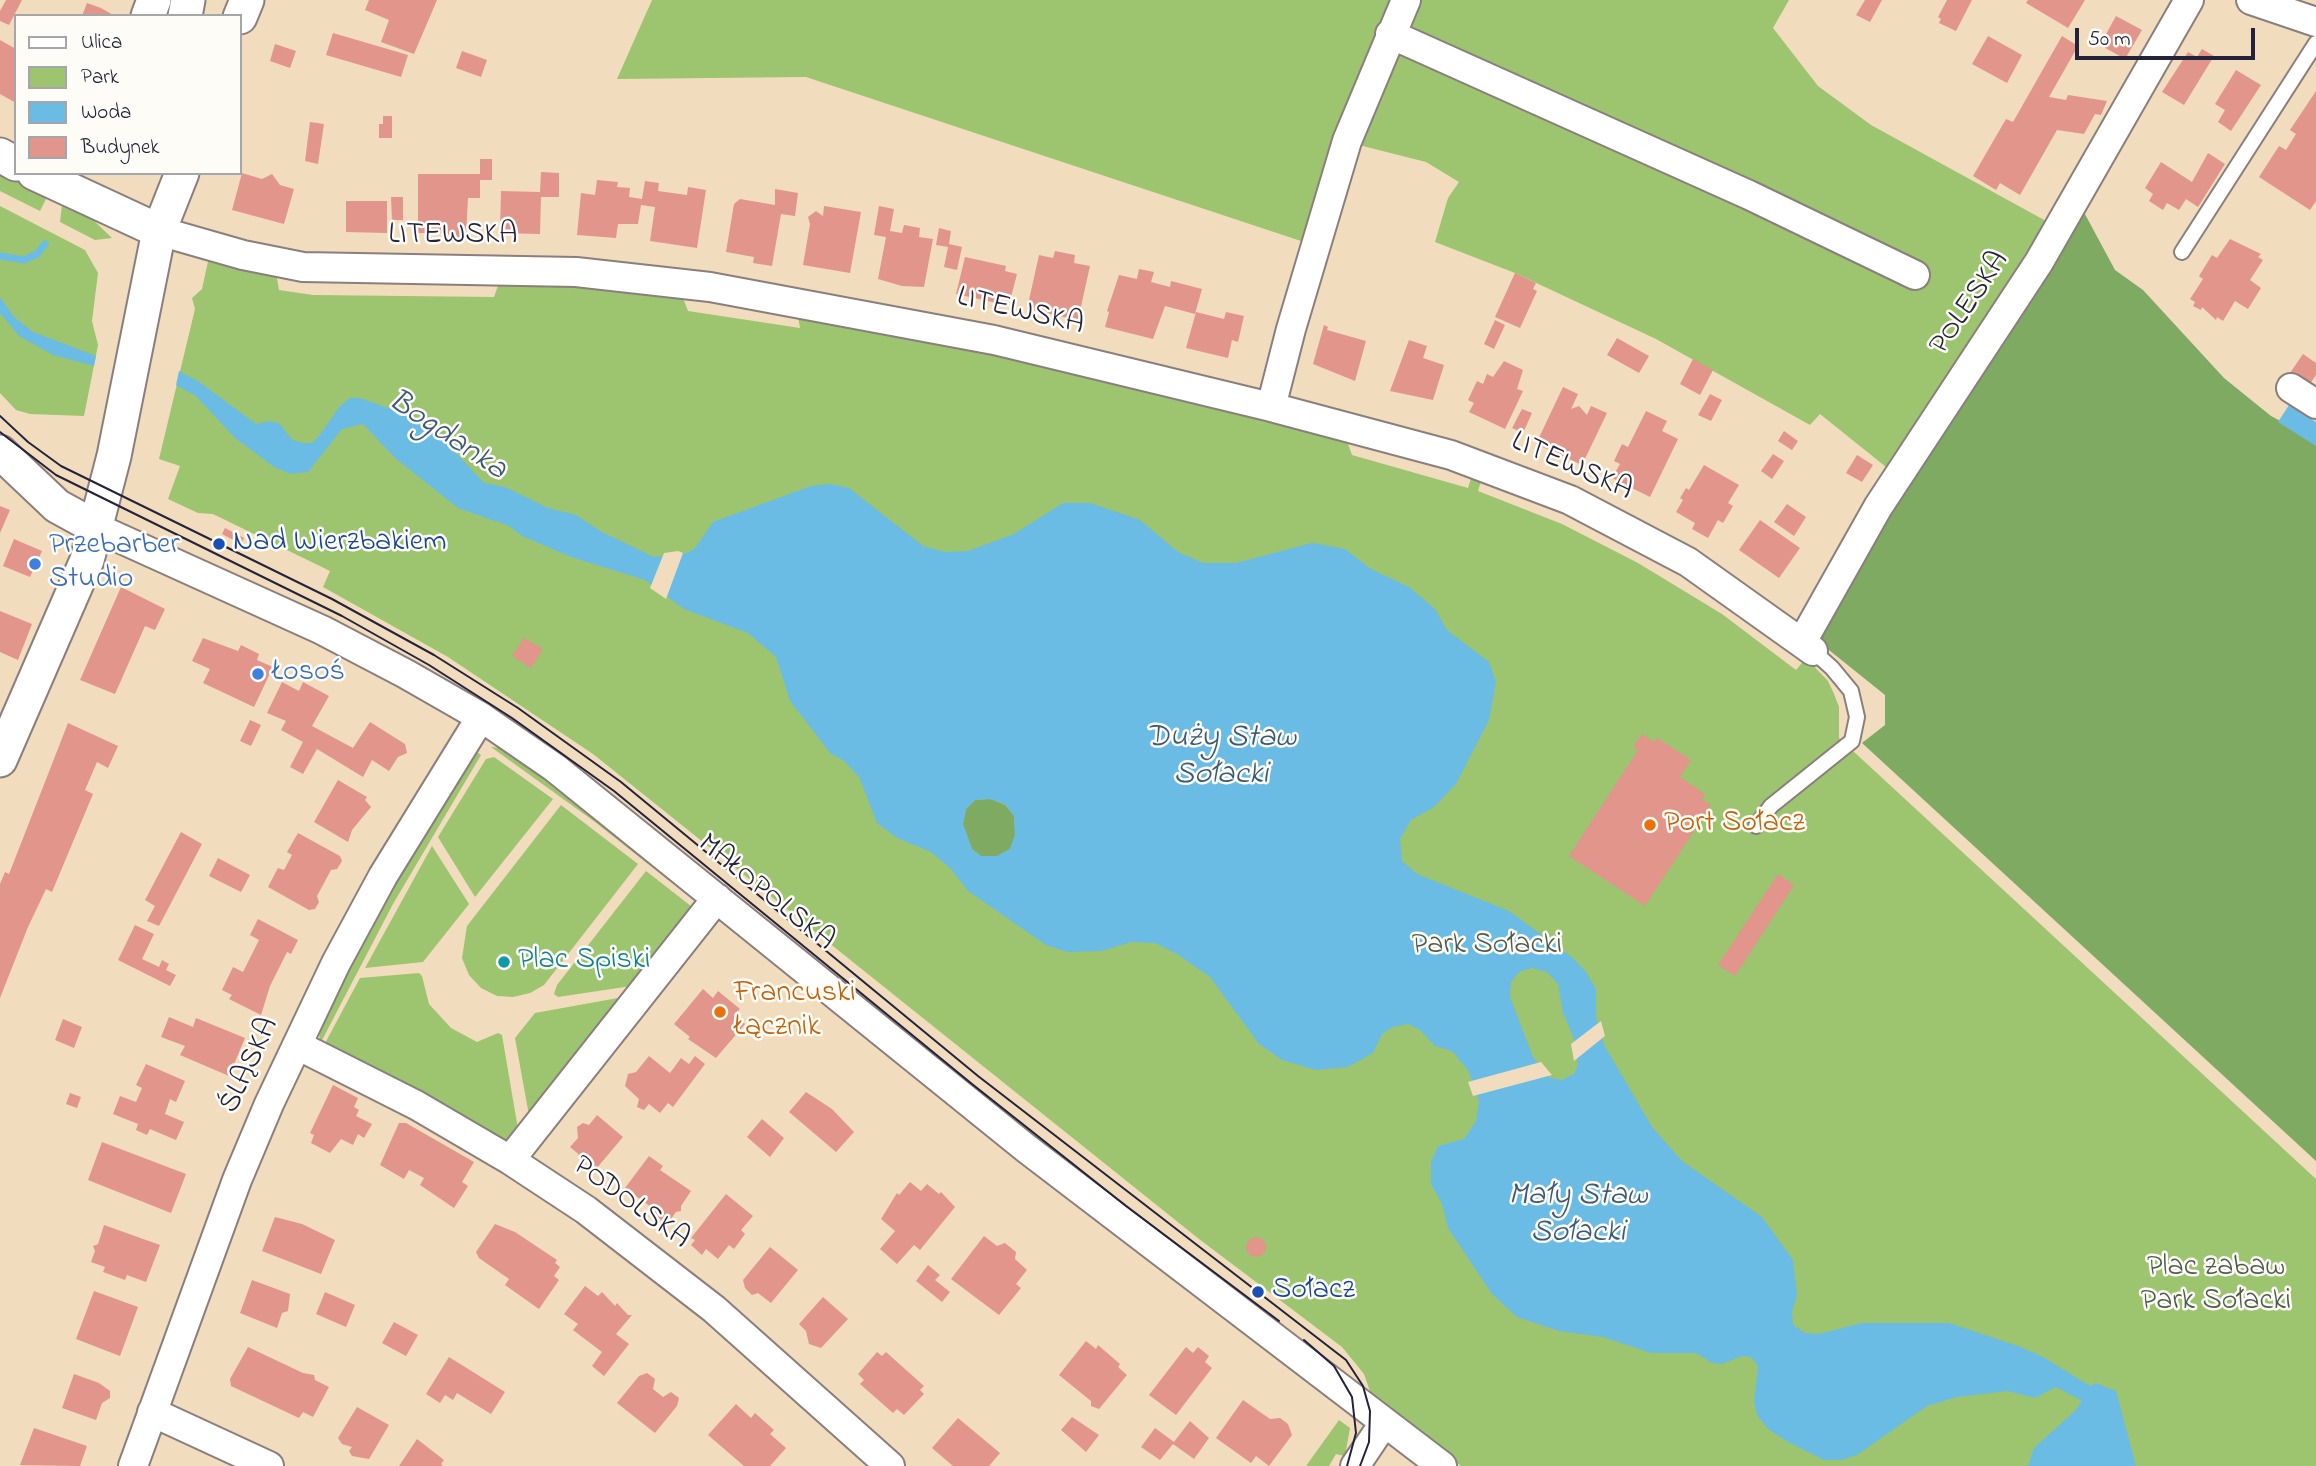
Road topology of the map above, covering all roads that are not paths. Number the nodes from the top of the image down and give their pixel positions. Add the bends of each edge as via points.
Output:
1 (1406, 0) edge
2 (2189, 0) edge
3 (2251, 0) edge
4 (2316, 22) edge
5 (1390, 34) junction
6 (2316, 43) edge
7 (157, 175) edge
8 (181, 175) edge
9 (58, 178) edge
10 (159, 231) junction
11 (2182, 252) dead end
12 (1915, 275) dead end
13 (2291, 388) dead end
14 (2316, 404) edge
15 (1271, 407) junction
16 (0, 452) edge
17 (97, 527) junction
18 (1807, 647) junction
19 (481, 717) junction
20 (0, 760) edge
21 (1756, 825) dead end
22 (717, 898) junction
23 (297, 1045) junction
24 (510, 1160) junction
25 (152, 1412) junction
26 (1384, 1423) junction
27 (133, 1466) edge
28 (269, 1466) edge
29 (890, 1466) edge
30 (1354, 1466) edge
31 (1442, 1466) edge

1 - 5 street
2 - 18 street, POLESKA via 2039,262 1878,507
3 - 4 street
5 - 12 street
5 - 15 street via 1347,141
6 - 11 lane
7 - 10 street
8 - 10 street
9 - 10 street
10 - 15 street, LITEWSKA via 243,255 318,269 576,272 710,287 994,340
10 - 17 street
13 - 14 street
15 - 18 street, LITEWSKA via 1451,455 1570,500 1688,562
16 - 17 street via 57,506
17 - 19 street, MAŁOPOLSKA via 322,630
17 - 20 street via 82,574
18 - 21 lane via 1852,691 1857,717 1852,741 1771,806
19 - 22 street, MAŁOPOLSKA via 624,821
19 - 23 street, ŚLĄSKA via 383,877
22 - 24 street
22 - 26 street, MAŁOPOLSKA via 1027,1149
23 - 24 street, PODOLSKA via 416,1105
23 - 25 street, ŚLĄSKA via 237,1180
24 - 29 street, PODOLSKA via 586,1210 704,1300
25 - 27 street, ŚLĄSKA
25 - 28 street
26 - 30 street
26 - 31 street, MAŁOPOLSKA

